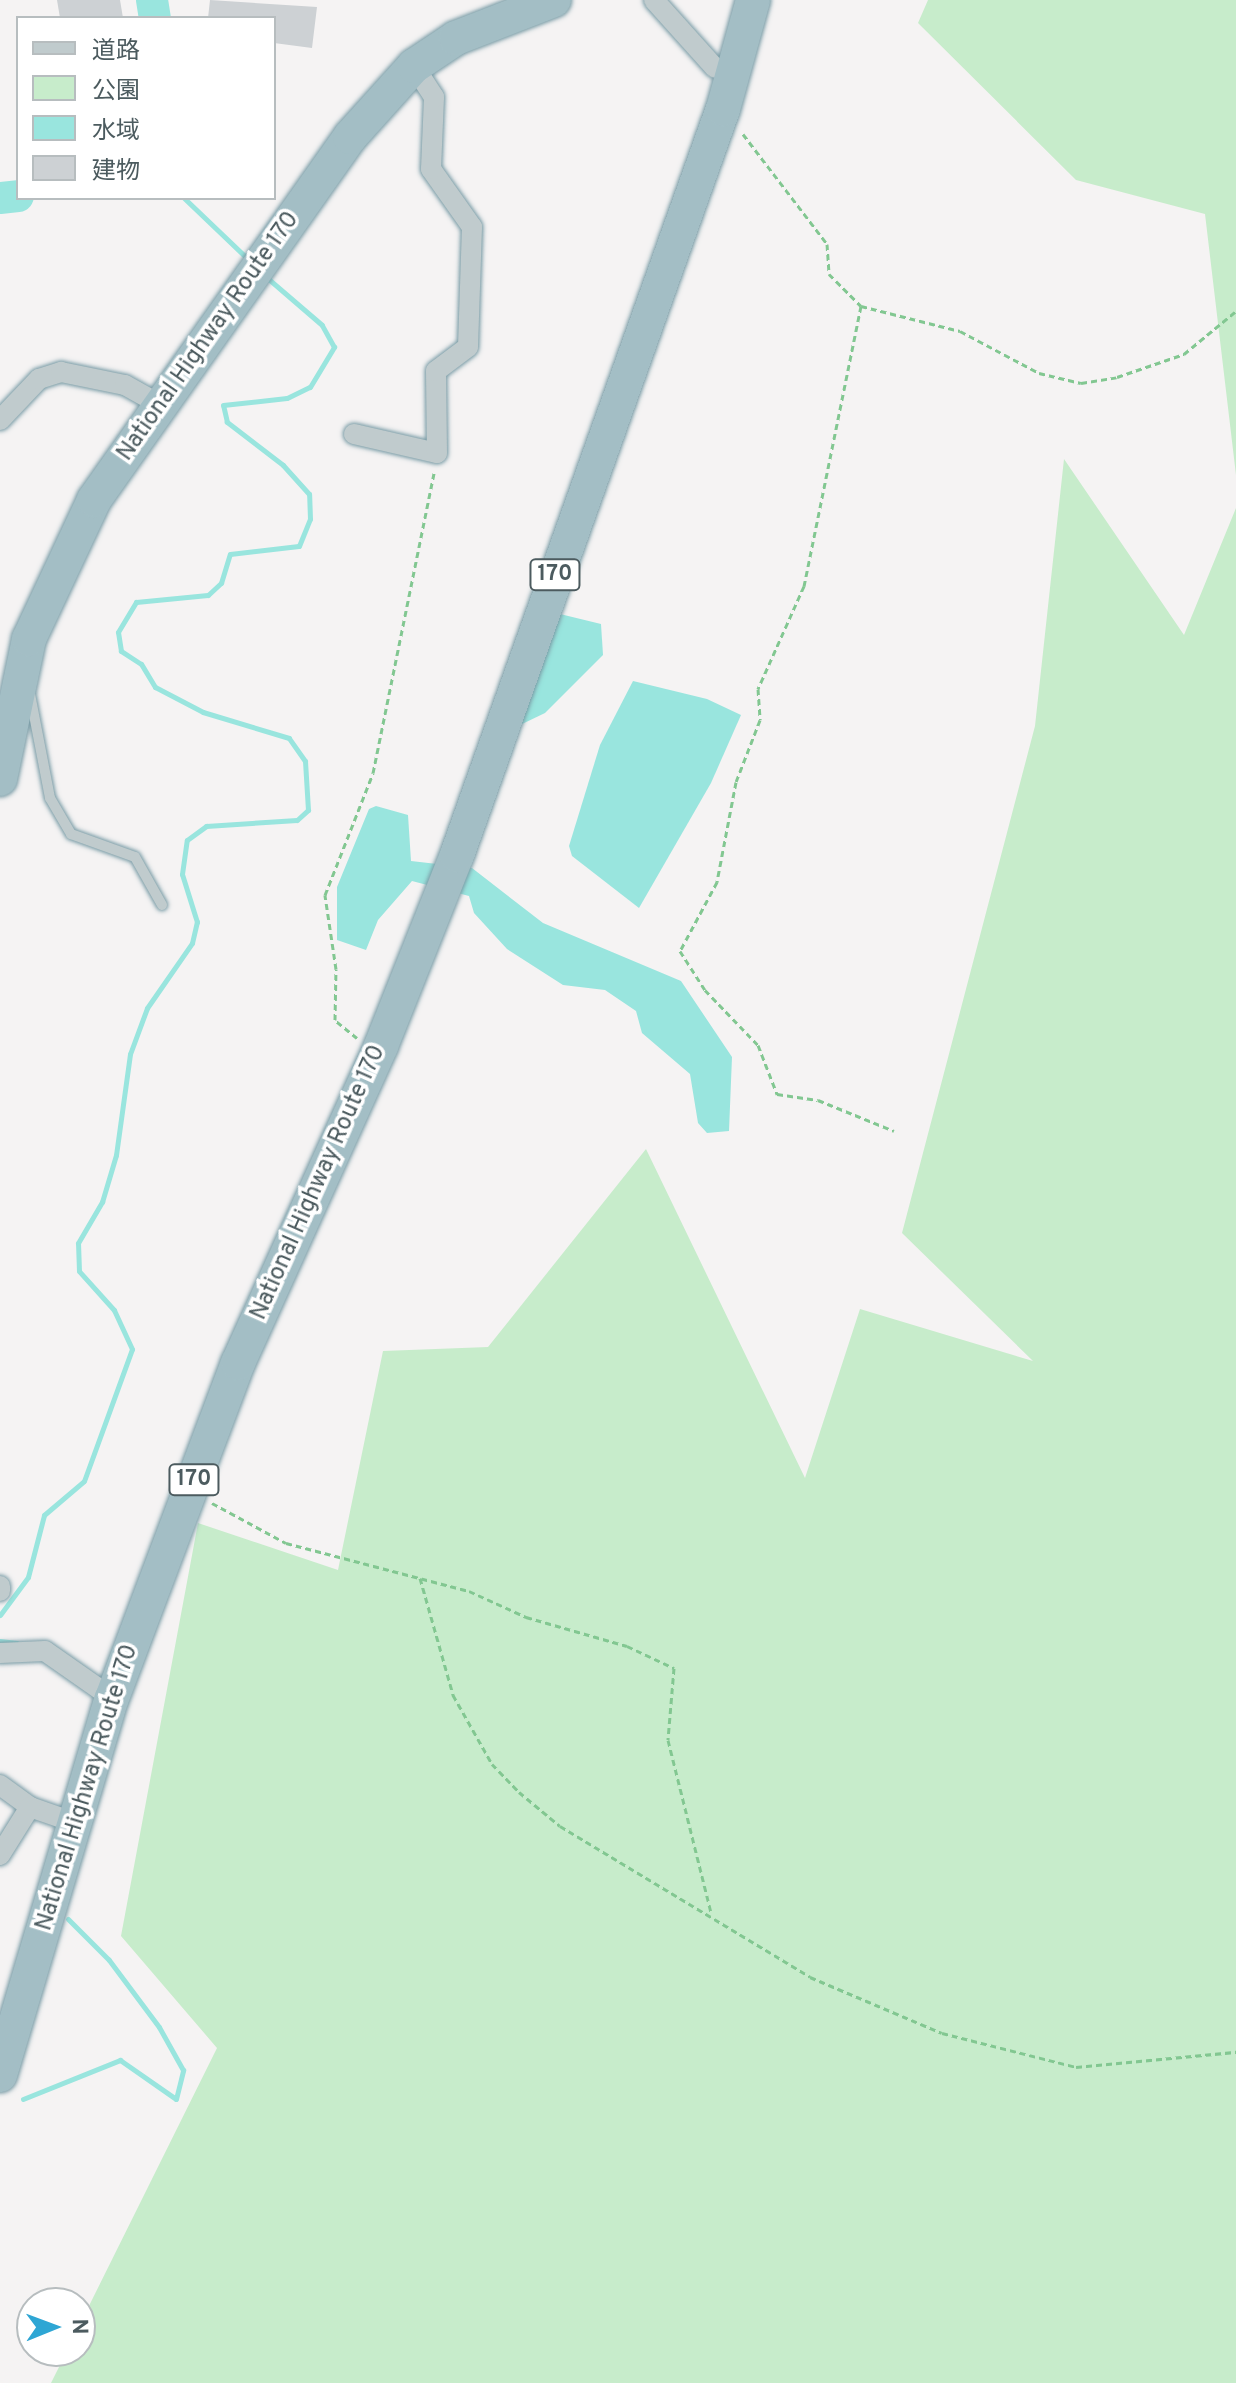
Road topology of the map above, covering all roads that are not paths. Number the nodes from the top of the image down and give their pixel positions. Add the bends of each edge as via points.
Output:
1 (554, 0) edge
2 (654, 0) edge
3 (730, 0) edge
4 (753, 0) edge
5 (414, 66) junction
6 (715, 68) junction
7 (655, 296) junction
8 (161, 405) junction
9 (0, 420) edge
10 (354, 434) dead end
11 (21, 678) junction
12 (0, 779) edge
13 (162, 905) dead end
14 (0, 1653) edge
15 (112, 1698) junction
16 (0, 1785) edge
17 (30, 1807) junction
18 (73, 1822) junction
19 (0, 1855) edge
20 (0, 2075) edge

1 - 5 highway, National Highway Route 170 via 456,38
2 - 6 street
3 - 6 highway, National Highway Route 170 / 170
4 - 7 highway, National Highway Route 170 / 170 via 723,109
5 - 8 highway, National Highway Route 170 via 381,96
5 - 10 street via 434,97 431,169 472,227 468,347 436,371 437,453
6 - 7 highway, National Highway Route 170 / 170
7 - 15 highway, National Highway Route 170 / 170 via 457,855 377,1054 238,1363
8 - 9 street via 125,385 61,372 39,379
8 - 11 highway, National Highway Route 170 via 94,500 53,579 29,639
11 - 12 highway, National Highway Route 170
11 - 13 lane via 50,771 50,798 71,834 135,857
14 - 15 street via 45,1651
15 - 18 highway, National Highway Route 170 / 170
16 - 17 street
17 - 18 street
17 - 19 street
18 - 20 highway, National Highway Route 170 / 170

